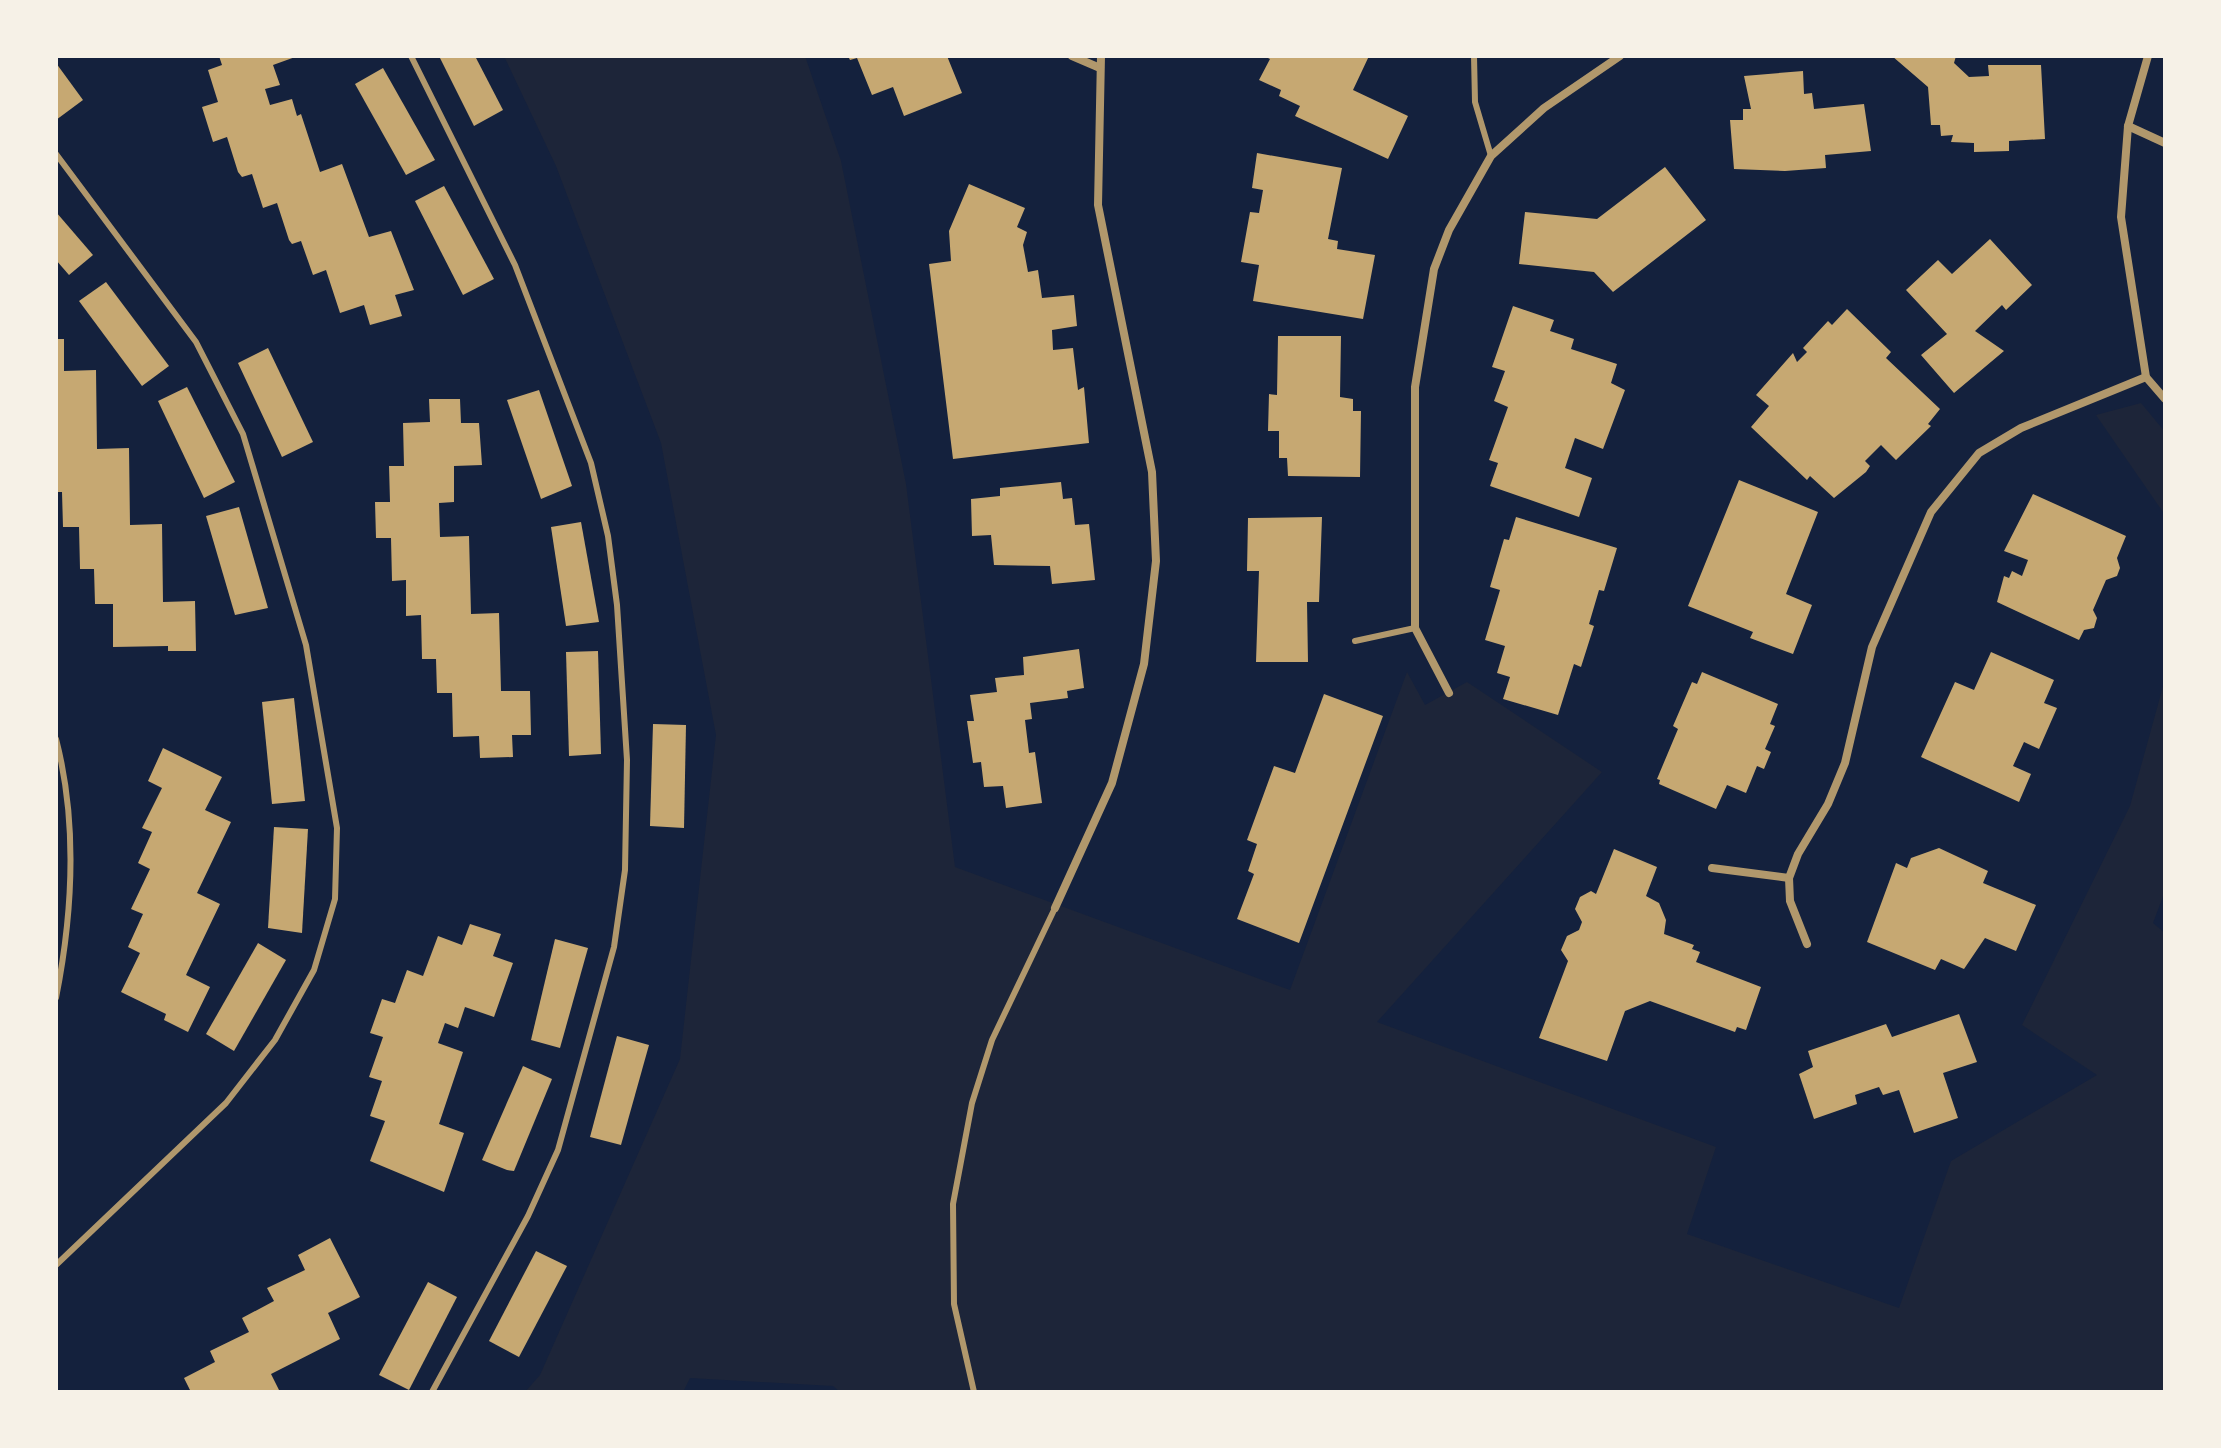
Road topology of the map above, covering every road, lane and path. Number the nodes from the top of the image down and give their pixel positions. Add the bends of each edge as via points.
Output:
1 (411, 56) edge
2 (1072, 56) edge
3 (1101, 56) edge
4 (1474, 56) edge
5 (1620, 56) edge
6 (2148, 56) edge
7 (1100, 68) junction
8 (2128, 126) junction
9 (2165, 143) edge
10 (56, 154) edge
11 (1491, 156) junction
12 (2146, 377) junction
13 (2165, 399) edge
14 (1415, 628) junction
15 (1355, 641) dead end
16 (1449, 693) dead end
17 (56, 739) edge
18 (1712, 868) dead end
19 (1789, 878) junction
20 (1055, 908) joint
21 (1807, 944) dead end
22 (56, 998) edge
23 (56, 1265) edge
24 (432, 1392) edge
25 (974, 1392) edge

1 - 24 lane via 515,265 591,463 615,591 627,760 625,870 614,947 558,1150
2 - 7 street
3 - 7 street
4 - 11 lane via 1475,102
5 - 11 street via 1544,108
6 - 8 street
7 - 20 street via 1098,205 1152,472 1156,561 1144,664 1112,783
8 - 9 street
8 - 12 street via 2121,217
10 - 23 lane via 196,342 243,434 306,645 337,828 335,899 314,970 275,1040 226,1103
11 - 14 street via 1434,269 1415,387
12 - 13 street
12 - 19 street via 2021,428 1979,453 1952,483 1925,524 1872,647 1845,763
14 - 15 lane
14 - 16 street
17 - 22 lane via 70,816 70,927
18 - 19 street
19 - 21 street via 1790,901
20 - 25 lane via 992,1040 972,1103 953,1204 954,1304

